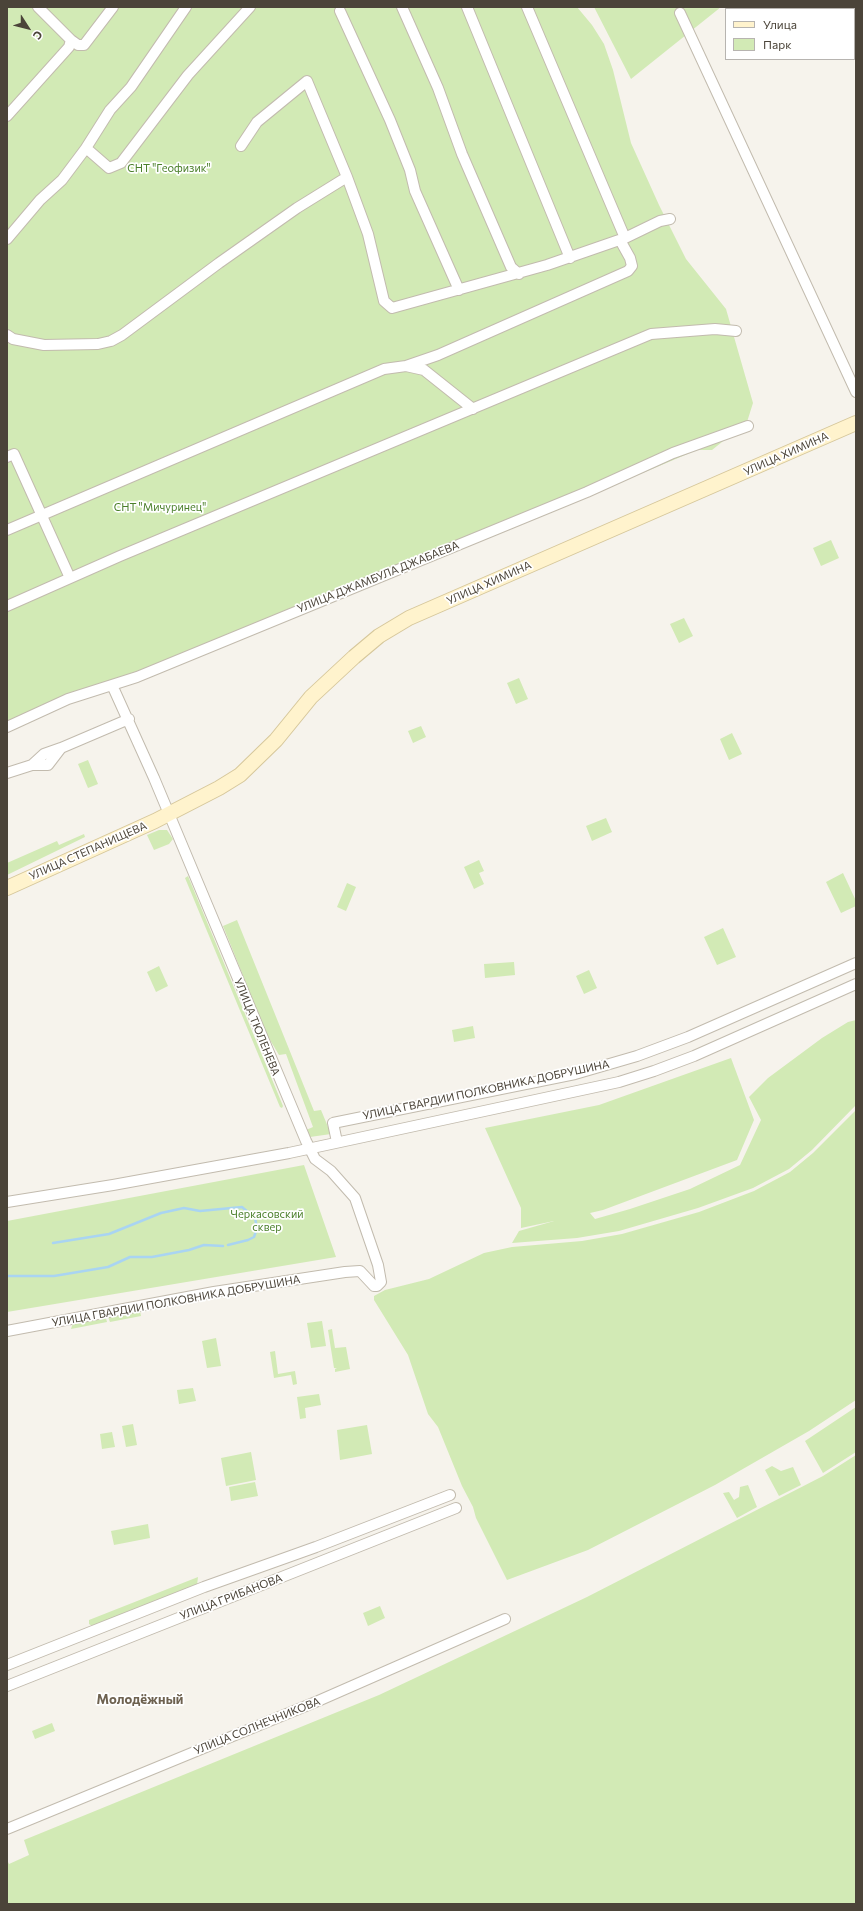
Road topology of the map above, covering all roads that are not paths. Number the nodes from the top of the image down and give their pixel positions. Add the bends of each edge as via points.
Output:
1 (38, 7) edge
2 (114, 7) edge
3 (186, 7) edge
4 (250, 7) edge
5 (402, 7) edge
6 (467, 7) edge
7 (527, 7) edge
8 (340, 11) dead end
9 (680, 13) dead end
10 (71, 40) junction
11 (7, 116) edge
12 (241, 146) dead end
13 (86, 148) junction
14 (347, 177) junction
15 (670, 219) dead end
16 (7, 239) edge
17 (623, 239) junction
18 (570, 258) junction
19 (519, 274) junction
20 (459, 290) junction
21 (736, 331) dead end
22 (7, 335) edge
23 (406, 366) junction
24 (856, 392) edge
25 (473, 409) junction
26 (856, 423) edge
27 (748, 426) dead end
28 (7, 457) edge
29 (42, 514) junction
30 (7, 530) edge
31 (70, 578) junction
32 (7, 606) edge
33 (112, 685) junction
34 (129, 719) junction
35 (7, 727) edge
36 (7, 773) edge
37 (168, 813) junction
38 (7, 888) edge
39 (856, 963) edge
40 (856, 984) edge
41 (337, 1142) junction
42 (310, 1148) junction
43 (7, 1202) edge
44 (345, 1272) joint
45 (7, 1331) edge
46 (450, 1494) dead end
47 (456, 1508) dead end
48 (505, 1619) dead end
49 (7, 1665) edge
50 (7, 1686) edge
51 (7, 1829) edge

1 - 10 street
2 - 10 street via 84,45 78,45
3 - 13 street via 131,87 110,110
4 - 13 street via 188,76 121,163 109,168
5 - 19 street via 511,267
6 - 18 street
7 - 17 street
8 - 20 street via 390,120 410,170 415,191
9 - 24 street
10 - 11 street via 68,47
12 - 14 street via 257,122 307,81
13 - 16 street via 62,180 40,200
14 - 20 street via 368,234 384,301 392,308
14 - 22 street via 297,208 111,341 98,344 44,345 13,339
15 - 17 street via 660,221
17 - 18 street
17 - 23 street via 632,266 628,271 438,355
18 - 19 street
19 - 20 street
21 - 25 street via 715,329 651,334
23 - 25 street via 424,370
23 - 29 street via 384,369
25 - 31 street
26 - 37 street, УЛИЦА ХИМИНА via 409,618 379,636 354,657 311,697 276,740 240,775
27 - 33 street, УЛИЦА ДЖАМБУЛА ДЖАБАЕВА via 673,454 150,672
28 - 29 street via 14,454
29 - 30 street
29 - 31 street
31 - 32 street
33 - 34 street, УЛИЦА ТЮЛЕНЕВА
33 - 35 street, УЛИЦА ДЖАМБУЛА ДЖАБАЕВА via 68,699
34 - 36 street via 61,748 48,765 32,765
34 - 37 street, УЛИЦА ТЮЛЕНЕВА
37 - 38 street, УЛИЦА СТЕПАНИЩЕВА
37 - 42 street, УЛИЦА ТЮЛЕНЕВА via 294,1117
39 - 41 street, УЛИЦА ГВАРДИИ ПОЛКОВНИКА ДОБРУШИНА via 688,1037 637,1056 575,1074 333,1123
40 - 41 street, УЛИЦА ГВАРДИИ ПОЛКОВНИКА ДОБРУШИНА via 716,1047 654,1071 599,1086
41 - 42 street, УЛИЦА ГВАРДИИ ПОЛКОВНИКА ДОБРУШИНА
42 - 43 street, УЛИЦА ГВАРДИИ ПОЛКОВНИКА ДОБРУШИНА
42 - 44 street, УЛИЦА ТЮЛЕНЕВА via 315,1159 331,1171 355,1198 378,1264 381,1282 374,1286 360,1271
44 - 45 street, УЛИЦА ГВАРДИИ ПОЛКОВНИКА ДОБРУШИНА via 214,1292
46 - 49 street, УЛИЦА ГРИБАНОВА
47 - 50 street, УЛИЦА ГРИБАНОВА
48 - 51 street, УЛИЦА СОЛНЕЧНИКОВА via 318,1701

